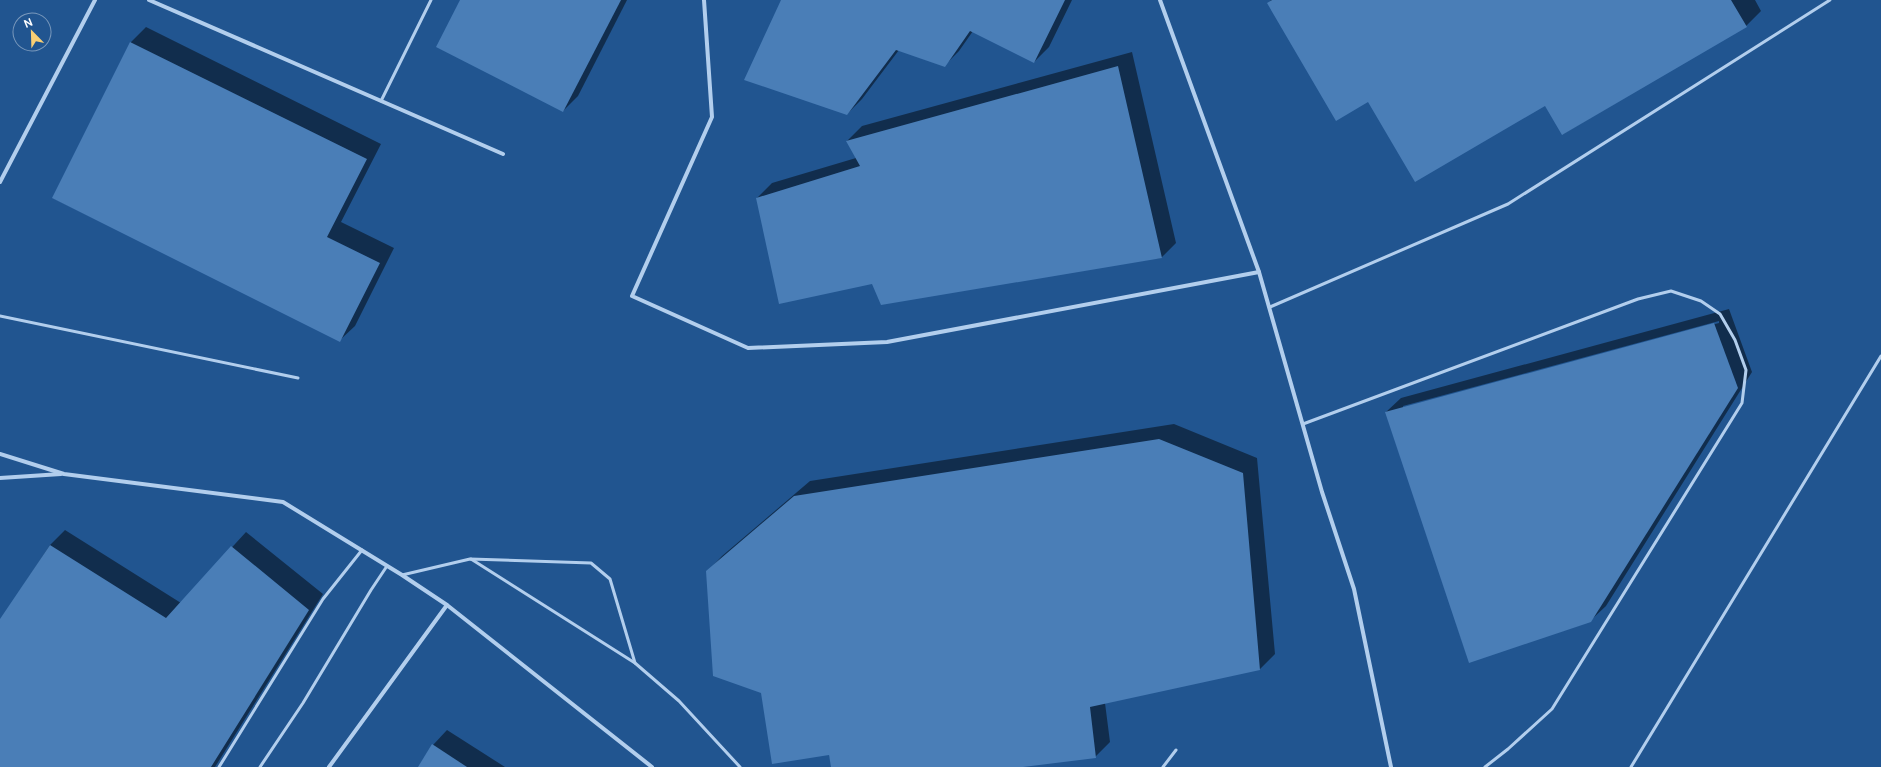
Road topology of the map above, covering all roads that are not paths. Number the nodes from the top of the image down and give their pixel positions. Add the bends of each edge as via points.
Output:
1 (95, 0) edge
2 (149, 0) edge
3 (431, 0) edge
4 (704, 0) edge
5 (1160, 0) edge
6 (1830, 0) edge
7 (381, 101) junction
8 (504, 154) dead end
9 (0, 182) edge
10 (1259, 272) junction
11 (1270, 307) junction
12 (0, 316) edge
13 (1881, 356) edge
14 (298, 378) dead end
15 (1303, 424) junction
16 (0, 454) edge
17 (64, 474) junction
18 (0, 478) edge
19 (362, 550) junction
20 (470, 558) junction
21 (387, 566) junction
22 (402, 575) junction
23 (447, 605) junction
24 (635, 663) junction
25 (1176, 750) dead end
26 (219, 767) edge
27 (260, 767) edge
28 (329, 767) edge
29 (652, 767) edge
30 (740, 767) edge
31 (1163, 767) edge
32 (1391, 767) edge
33 (1485, 767) edge
34 (1631, 767) edge

1 - 9 street
2 - 7 street
3 - 7 lane
4 - 10 street via 712,116 632,296 748,348 887,342
5 - 10 street
6 - 11 lane via 1508,204
7 - 8 street
10 - 11 street
11 - 15 street
12 - 14 lane
13 - 34 lane
15 - 32 street via 1354,589
15 - 33 lane via 1638,299 1671,291 1701,301 1720,314 1736,340 1746,370 1742,403 1552,709
16 - 17 street
17 - 18 street
17 - 19 street via 283,502
19 - 21 street
19 - 26 lane via 323,599
20 - 22 lane
20 - 24 lane
20 - 24 lane via 591,563 610,579
21 - 22 street
21 - 27 lane via 303,703
22 - 23 street
23 - 28 street
23 - 29 street
24 - 30 lane via 679,701
25 - 31 lane

